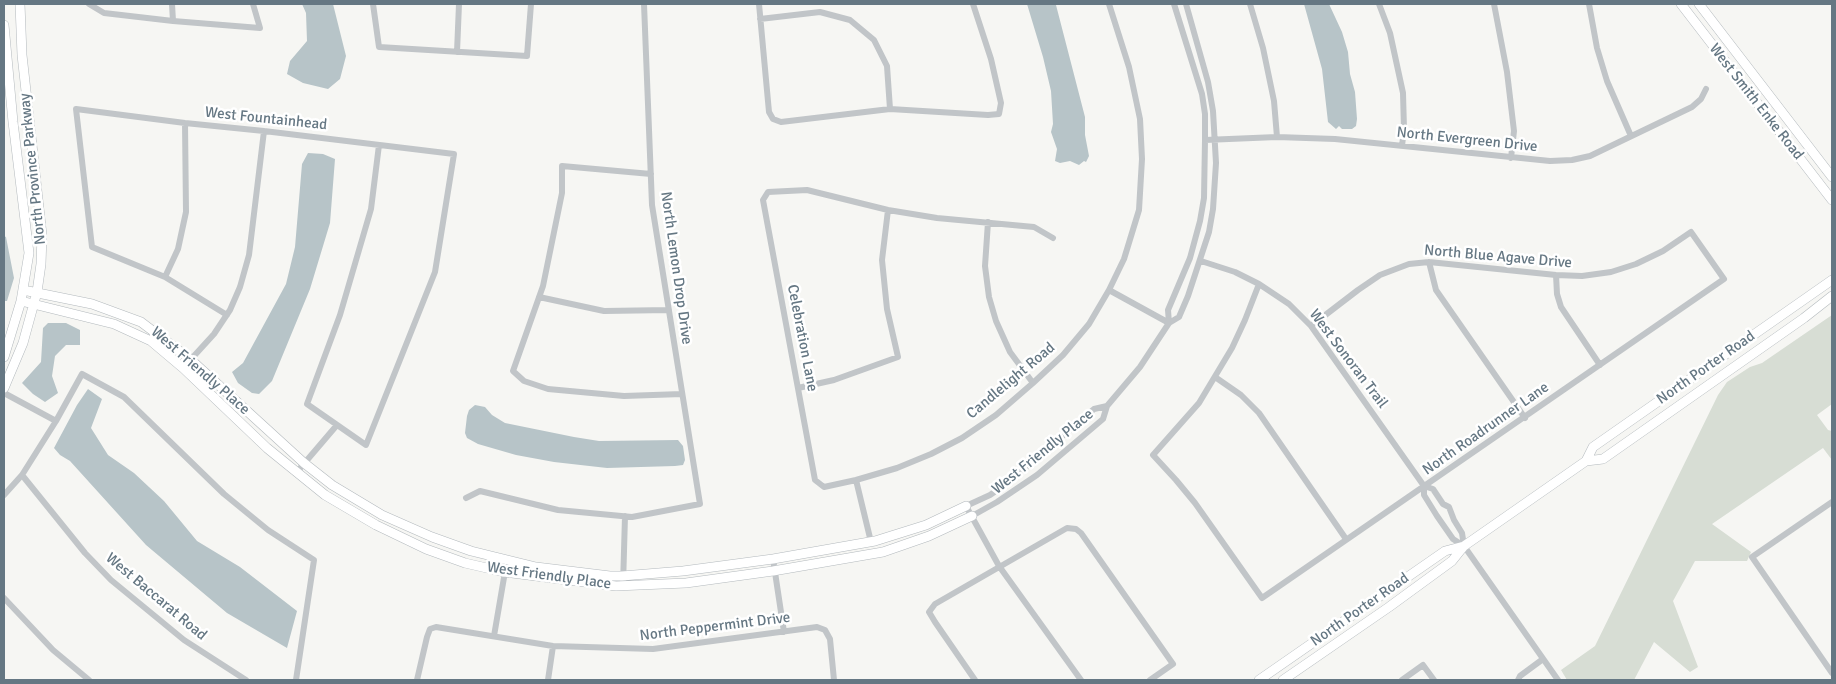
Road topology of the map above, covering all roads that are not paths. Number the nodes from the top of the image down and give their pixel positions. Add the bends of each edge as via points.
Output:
1 (20, 4) edge
2 (88, 4) edge
3 (172, 4) edge
4 (254, 4) edge
5 (373, 4) edge
6 (459, 4) edge
7 (531, 4) edge
8 (644, 4) edge
9 (758, 4) edge
10 (973, 4) edge
11 (1109, 4) edge
12 (1174, 4) edge
13 (1186, 4) edge
14 (1250, 4) edge
15 (1379, 4) edge
16 (1494, 4) edge
17 (1589, 4) edge
18 (1680, 4) edge
19 (1699, 4) edge
20 (760, 19) junction
21 (173, 21) junction
22 (4, 24) edge
23 (457, 52) junction
24 (22, 55) junction
25 (5, 58) edge
26 (1706, 89) dead end
27 (890, 108) junction
28 (185, 123) junction
29 (264, 131) junction
30 (1631, 136) junction
31 (1278, 137) junction
32 (1215, 139) junction
33 (1206, 140) junction
34 (379, 145) junction
35 (1402, 146) junction
36 (1512, 158) junction
37 (651, 174) junction
38 (1832, 177) edge
39 (1832, 200) edge
40 (888, 210) junction
41 (988, 222) junction
42 (1053, 238) dead end
43 (1201, 261) junction
44 (1428, 262) junction
45 (1556, 275) junction
46 (165, 277) junction
47 (1724, 279) joint
48 (1832, 280) edge
49 (1259, 284) junction
50 (23, 290) junction
51 (1109, 290) junction
52 (37, 292) junction
53 (1832, 296) edge
54 (539, 297) junction
55 (21, 301) junction
56 (34, 304) junction
57 (669, 310) junction
58 (227, 315) junction
59 (1169, 323) junction
60 (1312, 326) junction
61 (4, 357) edge
62 (190, 359) junction
63 (1600, 365) junction
64 (183, 368) junction
65 (1215, 377) junction
66 (1033, 383) junction
67 (4, 388) edge
68 (798, 388) junction
69 (4, 393) edge
70 (682, 394) junction
71 (1107, 406) junction
72 (1525, 418) junction
73 (56, 422) junction
74 (337, 425) junction
75 (1586, 460) junction
76 (304, 463) junction
77 (296, 473) junction
78 (22, 475) junction
79 (856, 480) junction
80 (1424, 486) junction
81 (824, 487) joint
82 (4, 495) edge
83 (466, 498) dead end
84 (1832, 502) edge
85 (966, 506) junction
86 (625, 516) junction
87 (972, 516) junction
88 (1346, 539) junction
89 (871, 542) junction
90 (1464, 546) junction
91 (773, 559) junction
92 (507, 560) junction
93 (999, 566) junction
94 (773, 571) junction
95 (504, 572) junction
96 (622, 576) junction
97 (623, 586) junction
98 (4, 598) edge
99 (784, 632) junction
100 (494, 636) junction
101 (553, 646) junction
102 (1543, 659) junction
103 (1832, 673) edge
104 (88, 680) edge
105 (246, 680) edge
106 (296, 680) edge
107 (417, 680) edge
108 (548, 680) edge
109 (834, 680) edge
110 (976, 680) edge
111 (1080, 680) edge
112 (1150, 680) edge
113 (1259, 680) edge
114 (1284, 680) edge
115 (1402, 680) edge
116 (1434, 680) edge
117 (1518, 680) edge
118 (1558, 680) edge

1 - 24 street, North Province Parkway
2 - 21 street via 104,13
3 - 21 street
4 - 21 street via 260,28
5 - 23 street via 379,47
6 - 23 street
7 - 23 street via 528,56
8 - 37 street, North Lemon Drop Drive
9 - 20 street
10 - 27 street via 991,59 1001,103 999,114
11 - 51 street, Candlelight Road via 1129,67 1140,119 1142,159 1138,210 1124,259
12 - 33 street, West Friendly Place via 1202,94
13 - 32 street, West Friendly Place via 1208,82
14 - 31 street via 1263,48
15 - 35 street via 1390,33 1403,93
16 - 36 street via 1508,72 1514,131
17 - 30 street via 1607,81
18 - 39 street, West Smith Enke Road
19 - 38 street, West Smith Enke Road
20 - 27 street via 820,12 850,20 874,40 886,66
20 - 27 street via 769,112 774,119 781,122
22 - 25 street, North Province Parkway
24 - 25 street
24 - 52 street, North Province Parkway via 42,235
25 - 50 street, North Province Parkway via 28,253
26 - 30 street, North Evergreen Drive via 1692,106
28 - 29 street, West Fountainhead
28 - 46 street via 186,212 178,248
28 - 46 street, West Fountainhead via 76,109 92,247
29 - 34 street, West Fountainhead
29 - 58 street via 248,256 240,287
30 - 36 street, North Evergreen Drive via 1590,156 1572,160
31 - 32 street, North Evergreen Drive
31 - 35 street, North Evergreen Drive
32 - 33 street, North Evergreen Drive
32 - 43 street, West Friendly Place via 1213,209
33 - 59 street, West Friendly Place via 1200,221 1190,258 1168,310
34 - 74 street via 371,209 340,315 308,404
34 - 74 street, West Fountainhead via 454,154 435,272 366,445
35 - 36 street, North Evergreen Drive
37 - 54 street via 562,166 562,193
37 - 57 street, North Lemon Drop Drive via 652,205
40 - 41 street
40 - 68 street via 882,260 887,309 898,357 834,380
40 - 68 street, Celebration Lane via 807,190 768,192 763,200
41 - 42 street via 1034,227
41 - 66 street via 985,266 989,297 1010,352
43 - 49 street, West Sonoran Trail
43 - 59 street, West Friendly Place via 1179,317
44 - 45 street, North Blue Agave Drive
44 - 60 street, North Blue Agave Drive via 1409,264 1380,275
44 - 72 street via 1436,290
45 - 47 street, North Blue Agave Drive via 1611,272 1636,264 1691,232
45 - 63 street via 1561,307
46 - 58 street
47 - 63 street, North Roadrunner Lane
48 - 75 street, North Porter Road via 1593,447
49 - 60 street, West Sonoran Trail via 1290,304
49 - 65 street via 1245,320
50 - 52 street, West Friendly Place
50 - 55 street, North Province Parkway
51 - 59 street
51 - 66 street, Candlelight Road via 1089,324
52 - 56 street, North Province Parkway
52 - 62 street, West Friendly Place via 92,304 142,322
53 - 75 street, North Porter Road via 1602,459
54 - 57 street via 604,311
54 - 70 street via 513,371 524,381 548,389 624,396
55 - 56 street, West Friendly Place
55 - 61 street, North Province Parkway
56 - 64 street, West Friendly Place via 114,324 138,334
56 - 67 street, North Province Parkway via 23,343
57 - 70 street, North Lemon Drop Drive
58 - 62 street
59 - 71 street, West Friendly Place via 1140,368
60 - 80 street, West Sonoran Trail
62 - 64 street
62 - 76 street, West Friendly Place
63 - 72 street, North Roadrunner Lane
64 - 77 street, West Friendly Place
65 - 88 street via 1241,395 1259,413
65 - 88 street, North Roadrunner Lane via 1199,403 1153,455 1196,503 1262,598
66 - 79 street, Candlelight Road via 996,415 962,438 896,468
68 - 81 street, Celebration Lane via 815,480
69 - 73 street
70 - 86 street, North Lemon Drop Drive via 700,504
71 - 85 street, West Friendly Place via 1094,409 1009,482
71 - 87 street, West Friendly Place via 1103,419 1037,475
72 - 80 street, North Roadrunner Lane
73 - 78 street
73 - 106 street via 82,374 124,397 224,494 268,530 314,560
74 - 76 street
75 - 90 street, North Porter Road
76 - 77 street
76 - 92 street, West Friendly Place via 332,485 382,515 432,537
77 - 95 street, West Friendly Place via 325,495 392,533 457,560
78 - 82 street
78 - 105 street, West Baccarat Road via 111,580 184,640
79 - 81 street, Candlelight Road
79 - 89 street
80 - 88 street, North Roadrunner Lane
80 - 90 street, West Sonoran Trail via 1424,495 1437,516 1453,539
80 - 90 street, West Sonoran Trail via 1433,489 1449,507 1462,533
83 - 86 street via 480,491 558,510
84 - 103 street via 1752,557
85 - 87 street
85 - 89 street, West Friendly Place via 926,525
86 - 96 street
87 - 93 street
87 - 94 street, West Friendly Place via 883,552
89 - 91 street, West Friendly Place
90 - 102 street
90 - 113 street, North Porter Road via 1445,550
90 - 114 street, North Porter Road via 1452,561
91 - 94 street
91 - 96 street, West Friendly Place
92 - 95 street
92 - 96 street, West Friendly Place via 536,567
93 - 110 street via 935,604 929,612
93 - 111 street
93 - 112 street via 1067,528 1076,529 1173,664
94 - 97 street, West Friendly Place via 686,583
94 - 99 street
95 - 97 street, West Friendly Place
95 - 100 street
96 - 97 street
98 - 104 street via 53,650
99 - 101 street, North Peppermint Drive via 661,648
99 - 109 street, North Peppermint Drive via 817,627 825,630 830,640
100 - 101 street, North Peppermint Drive
100 - 107 street, North Peppermint Drive via 436,627 430,629
101 - 108 street
102 - 117 street
102 - 118 street
115 - 116 street via 1424,665

